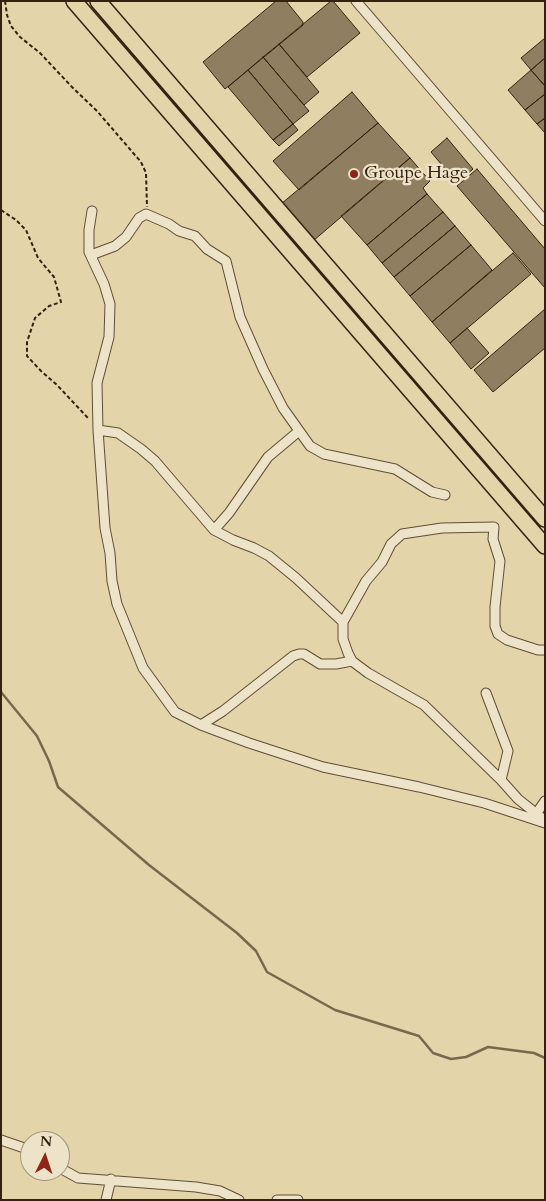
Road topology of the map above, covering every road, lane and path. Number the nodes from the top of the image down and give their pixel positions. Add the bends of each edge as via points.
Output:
1 (6, 1) edge
2 (74, 1) edge
3 (98, 1) edge
4 (356, 1) edge
5 (1, 210) edge
6 (92, 211) dead end
7 (146, 214) junction
8 (545, 221) edge
9 (91, 256) junction
10 (98, 430) junction
11 (299, 431) junction
12 (445, 495) dead end
13 (545, 519) edge
14 (214, 530) junction
15 (545, 546) edge
16 (343, 622) junction
17 (545, 650) edge
18 (352, 661) junction
19 (486, 693) dead end
20 (201, 725) junction
21 (501, 780) junction
22 (545, 802) edge
23 (536, 814) junction
24 (545, 822) edge
25 (1, 1140) edge
26 (20, 1147) edge
27 (70, 1174) edge
28 (111, 1180) junction
29 (106, 1200) edge
30 (239, 1200) edge
31 (277, 1200) edge
32 (298, 1200) edge

1 - 7 path via 9,21 20,37 97,111 140,162 146,174
2 - 15 main road
3 - 13 main road
4 - 8 street
5 - 10 path via 26,230 38,258 54,277 61,302 49,306 35,318 27,342 27,356
6 - 9 street via 89,230
7 - 9 street via 115,246
7 - 11 street via 195,236 207,249 226,261 240,317 262,369
9 - 10 street via 110,304 109,337 97,384
10 - 14 street via 118,433 141,448
10 - 20 street via 104,528 117,604 143,668 159,692 175,712
11 - 12 street via 310,446 324,454 395,470 432,492
11 - 14 street via 268,457
14 - 16 street via 269,556
16 - 17 street via 391,544 402,534 442,528 494,527 493,539 500,561 495,607 498,634 507,640
16 - 18 street via 343,639
18 - 20 street via 320,664 304,654 293,656 223,712
18 - 21 street via 424,705
19 - 21 street via 508,751
20 - 24 street via 248,744 323,767 420,787
21 - 23 street
22 - 23 street
23 - 24 street
25 - 26 street
27 - 28 street via 78,1178
28 - 29 street
28 - 30 street via 196,1187 220,1191
31 - 32 street

